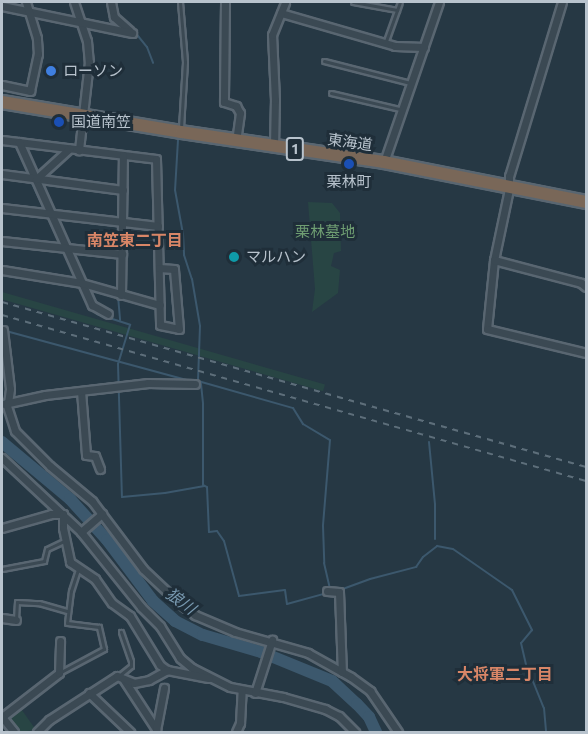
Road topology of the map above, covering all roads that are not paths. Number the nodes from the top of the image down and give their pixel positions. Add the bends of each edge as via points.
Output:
1 (26, 2) edge
2 (74, 2) edge
3 (111, 2) edge
4 (180, 2) edge
5 (225, 2) edge
6 (285, 2) edge
7 (353, 2) edge
8 (400, 2) edge
9 (439, 2) edge
10 (562, 2) edge
11 (2, 6) edge
12 (397, 10) junction
13 (29, 12) junction
14 (281, 13) junction
15 (81, 22) junction
16 (386, 43) junction
17 (424, 47) junction
18 (324, 61) dead end
19 (412, 83) junction
20 (2, 85) edge
21 (331, 93) dead end
22 (2, 102) edge
23 (402, 109) junction
24 (85, 115) junction
25 (181, 132) junction
26 (2, 140) edge
27 (236, 141) junction
28 (19, 142) junction
29 (274, 146) junction
30 (69, 148) junction
31 (79, 150) junction
32 (123, 155) junction
33 (384, 162) junction
34 (2, 174) edge
35 (36, 178) junction
36 (510, 189) junction
37 (123, 190) junction
38 (586, 202) edge
39 (2, 208) edge
40 (51, 213) junction
41 (122, 222) junction
42 (158, 226) junction
43 (2, 241) edge
44 (66, 248) junction
45 (122, 254) junction
46 (494, 260) junction
47 (159, 268) junction
48 (2, 270) edge
49 (82, 283) junction
50 (586, 287) edge
51 (121, 295) junction
52 (159, 305) junction
53 (108, 314) dead end
54 (3, 330) edge
55 (586, 353) edge
56 (195, 384) dead end
57 (81, 391) junction
58 (5, 403) edge
59 (2, 458) edge
60 (100, 469) dead end
61 (63, 514) junction
62 (101, 514) junction
63 (2, 528) edge
64 (82, 532) junction
65 (65, 540) junction
66 (2, 568) edge
67 (79, 568) junction
68 (327, 591) dead end
69 (67, 611) junction
70 (2, 618) edge
71 (16, 620) joint
72 (121, 632) dead end
73 (272, 640) junction
74 (60, 641) dead end
75 (167, 670) junction
76 (342, 672) junction
77 (59, 673) junction
78 (121, 678) junction
79 (210, 678) junction
80 (164, 688) dead end
81 (242, 690) junction
82 (89, 693) junction
83 (255, 693) junction
84 (2, 717) edge
85 (156, 731) edge
86 (14, 732) edge
87 (37, 732) edge
88 (130, 732) edge
89 (236, 732) edge
90 (356, 732) edge
91 (398, 732) edge

1 - 13 street
2 - 15 street
3 - 15 street via 114,17 132,33
4 - 25 lane via 185,62
5 - 27 street via 224,102 236,106 240,113
6 - 14 street
7 - 12 lane
8 - 12 lane
9 - 17 street
10 - 36 street via 508,176
11 - 13 street
12 - 16 lane
13 - 15 street
13 - 20 street via 38,54 30,91
14 - 16 street
14 - 29 street via 272,35
15 - 24 street via 89,62
16 - 17 street
17 - 19 street
18 - 19 lane
19 - 23 street
21 - 23 lane
22 - 24 highway, 東海道 / 1
23 - 33 street
24 - 25 highway, 東海道 / 1
24 - 31 street
25 - 27 highway, 東海道 / 1
26 - 28 street
27 - 29 highway, 東海道 / 1
28 - 30 street
28 - 35 street
29 - 33 highway, 東海道 / 1
30 - 31 street
30 - 35 street
31 - 32 street
32 - 37 street
32 - 42 street via 156,159
33 - 36 highway, 東海道 / 1
34 - 35 street
35 - 37 street
35 - 40 street
36 - 38 highway, 東海道 / 1
36 - 46 street
37 - 41 street
39 - 40 street
40 - 41 street
40 - 44 street
41 - 42 street
41 - 45 street
42 - 47 street
43 - 44 street
44 - 45 street
44 - 49 street
45 - 51 street
46 - 50 street
46 - 55 street via 487,329
47 - 52 street
47 - 52 street via 174,269 181,328 160,325
48 - 49 street
49 - 51 street
49 - 53 street via 94,308
51 - 52 street
54 - 58 street via 10,389
56 - 57 street via 148,383
57 - 58 street
57 - 60 street via 86,455 95,456
58 - 62 street via 15,430 92,501
59 - 61 street
61 - 63 street
61 - 64 street
61 - 65 street
62 - 64 street
62 - 73 street via 143,569 180,604 235,632
64 - 79 street via 160,626 180,658
65 - 66 lane via 47,549 44,561
65 - 67 street via 70,562
67 - 69 lane
67 - 75 street via 130,616 151,654
68 - 76 street via 339,592
69 - 71 lane via 17,602
69 - 77 lane via 67,623 99,627 104,649
70 - 71 street
72 - 78 lane via 131,666
73 - 76 street via 308,652
73 - 83 street
74 - 77 street
75 - 78 street via 142,682
75 - 79 street
76 - 91 street via 370,691
77 - 84 street
78 - 82 street
78 - 85 street
79 - 81 street
80 - 85 street
81 - 83 street
81 - 89 street
82 - 87 street
82 - 88 street
83 - 90 street via 325,710 339,716
84 - 86 street

